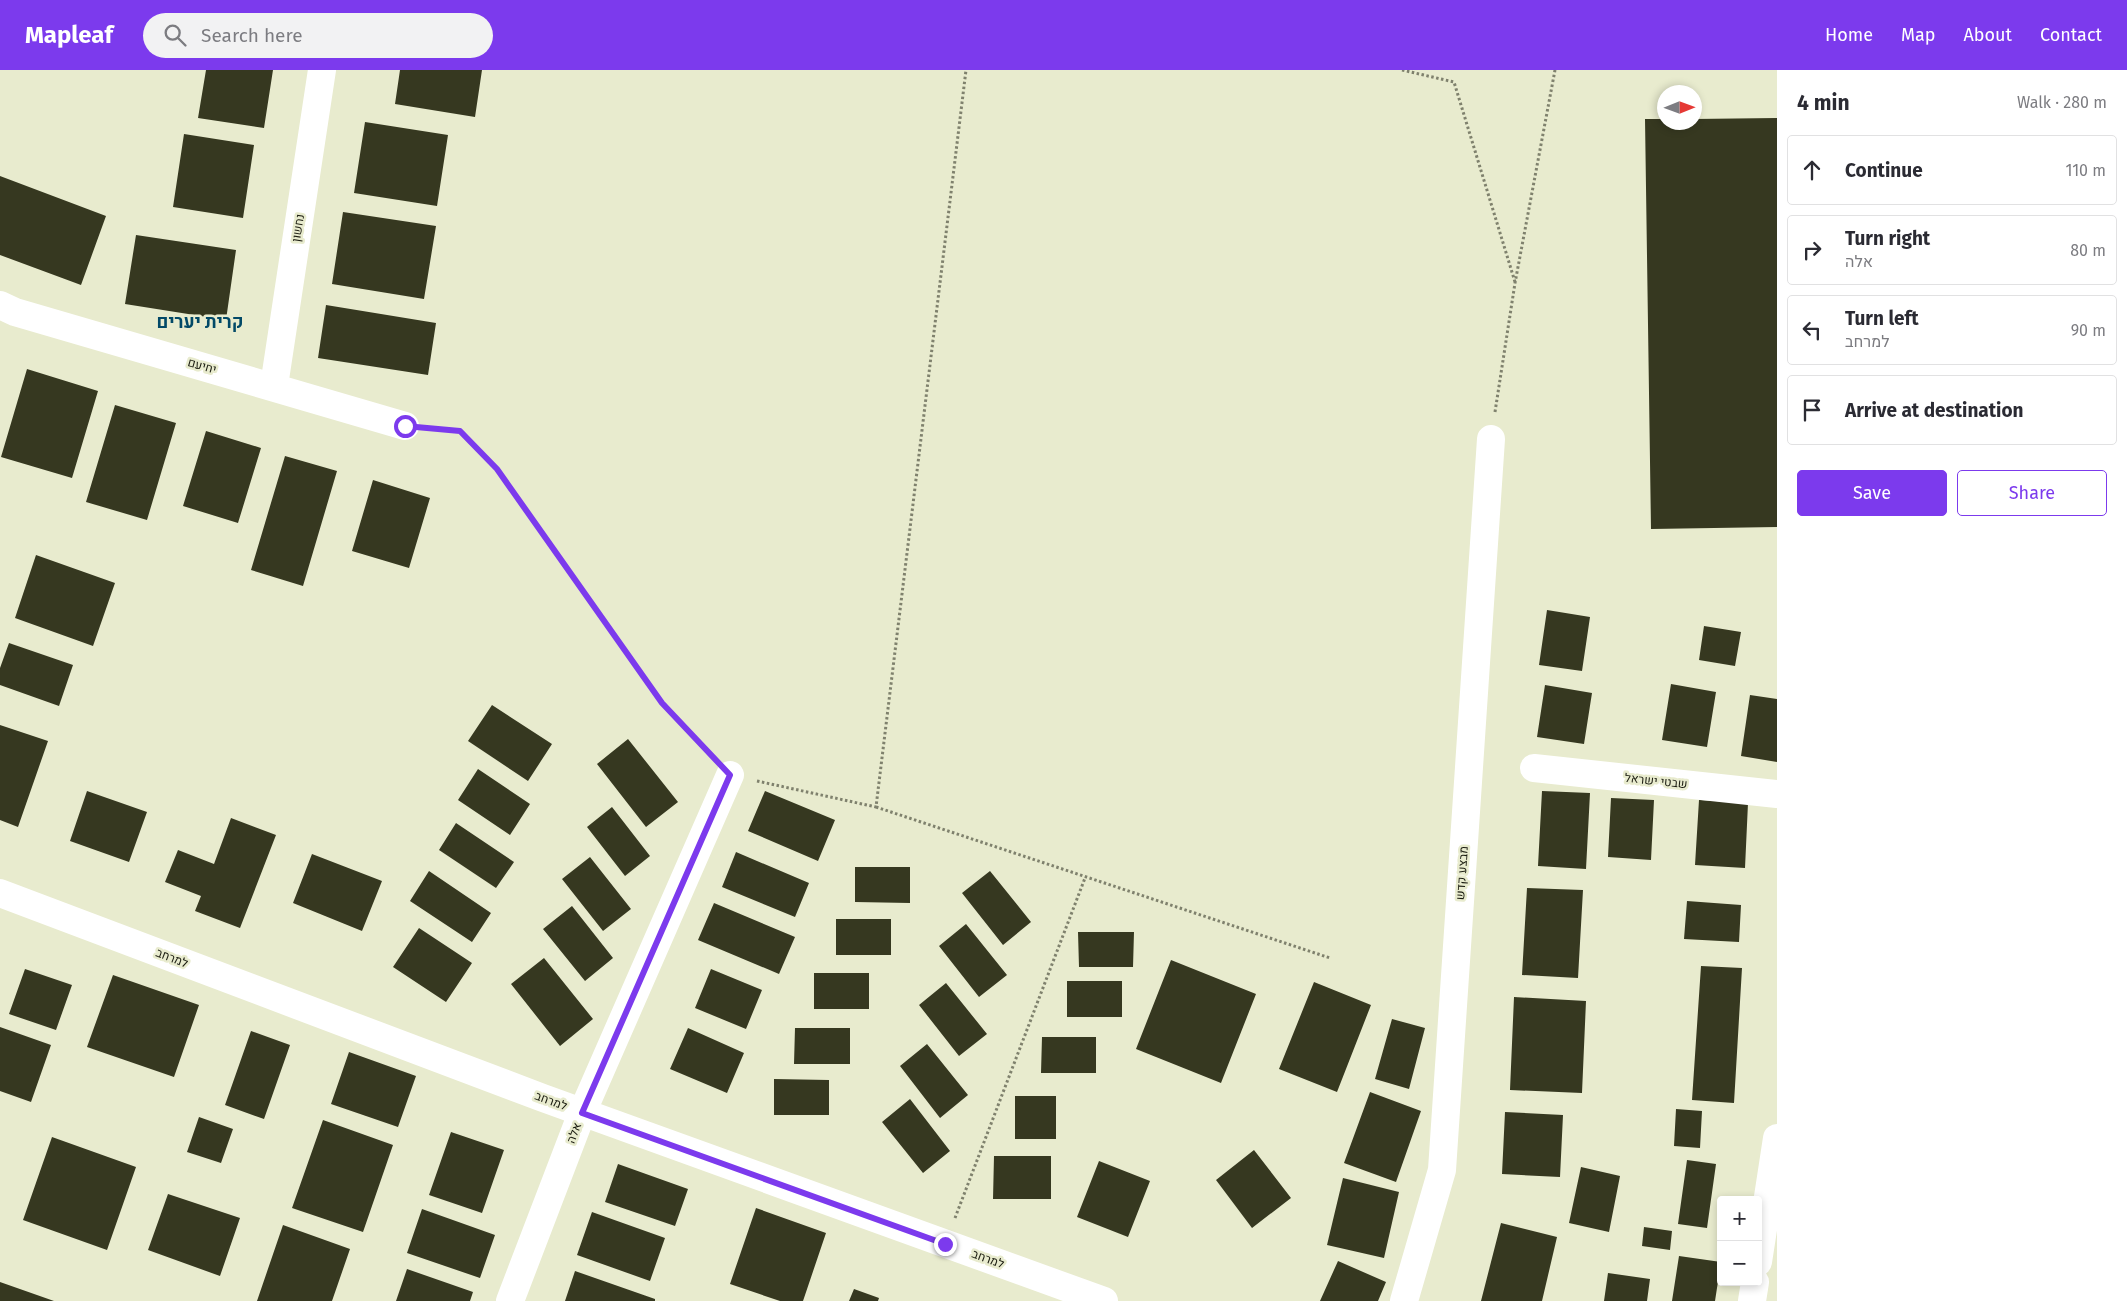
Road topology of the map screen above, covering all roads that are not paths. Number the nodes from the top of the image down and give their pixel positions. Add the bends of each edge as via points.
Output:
1 (322, 70) edge
2 (0, 305) edge
3 (274, 386) junction
4 (405, 426) road end
5 (1491, 440) road end
6 (1534, 768) dead end
7 (730, 775) road end
8 (1777, 794) edge
9 (0, 894) edge
10 (582, 1113) junction
11 (1777, 1138) edge
12 (1761, 1241) edge
13 (1754, 1286) edge
14 (510, 1301) edge
15 (1104, 1301) edge
16 (1404, 1301) edge
17 (1752, 1301) edge

1 - 3 street, נחשון
2 - 3 street, יחיעם
3 - 4 street, יחיעם
5 - 16 street, מבצע קדש via 1442,1170
6 - 8 street, שבטי ישראל
7 - 10 street, אלה
9 - 10 street, למרחב
10 - 14 street, אלה
10 - 15 street, למרחב
11 - 12 street
13 - 17 street

